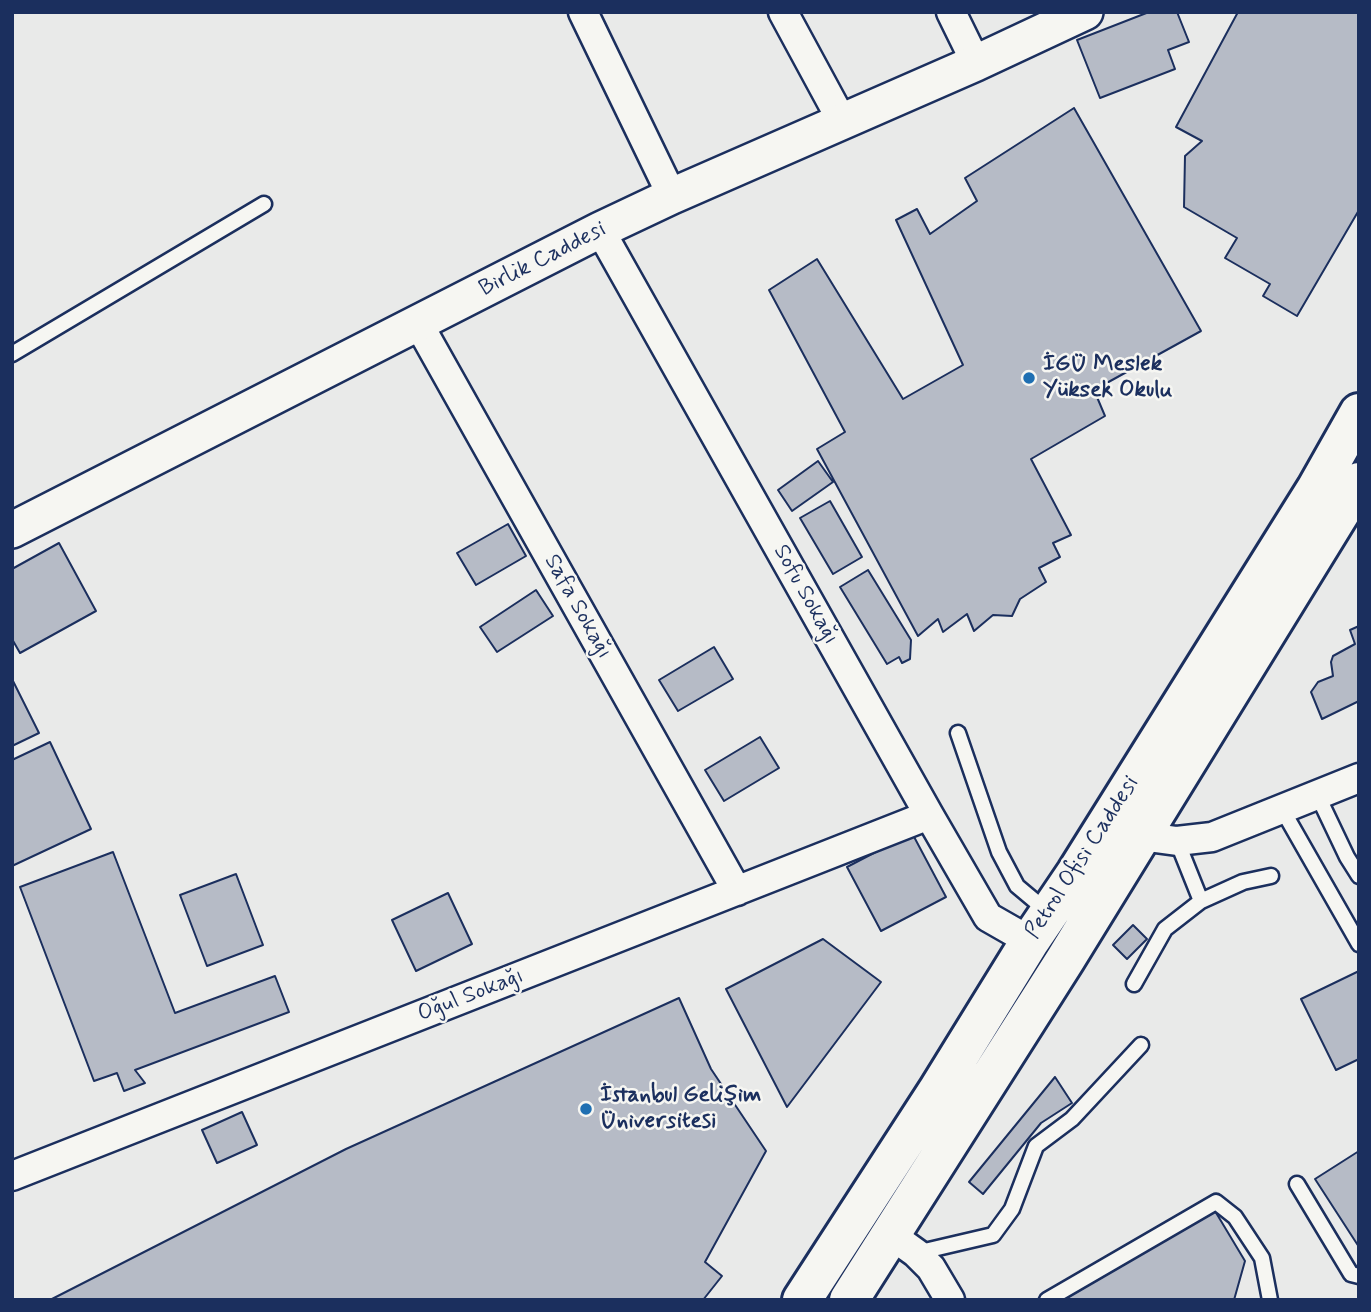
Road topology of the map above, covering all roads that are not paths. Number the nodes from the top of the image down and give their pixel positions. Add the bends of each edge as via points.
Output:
1 (583, 12) edge
2 (783, 12) edge
3 (951, 12) edge
4 (1085, 12) edge
5 (975, 63) junction
6 (842, 121) junction
7 (672, 196) junction
8 (264, 204) dead end
9 (600, 230) junction
10 (418, 323) junction
11 (12, 355) edge
12 (1359, 413) edge
13 (1359, 482) edge
14 (12, 530) edge
15 (958, 733) dead end
16 (1359, 778) edge
17 (1317, 794) junction
18 (1282, 809) junction
19 (929, 815) junction
20 (1140, 836) junction
21 (1177, 841) junction
22 (1353, 853) edge
23 (1271, 876) dead end
24 (1359, 876) edge
25 (737, 891) junction
26 (1202, 901) junction
27 (1039, 927) junction
28 (1359, 944) edge
29 (1065, 960) junction
30 (1134, 984) dead end
31 (1141, 1045) dead end
32 (12, 1176) edge
33 (1297, 1184) dead end
34 (904, 1244) junction
35 (1359, 1276) edge
36 (948, 1299) edge
37 (803, 1300) edge
38 (849, 1300) edge
39 (1047, 1300) edge
40 (1270, 1300) edge

1 - 7 street
2 - 6 street
3 - 5 street
4 - 5 street, Birlik Caddesi
5 - 6 street, Birlik Caddesi
6 - 7 street, Birlik Caddesi
7 - 9 street, Birlik Caddesi
8 - 11 lane
9 - 10 street, Birlik Caddesi
9 - 19 street, Sofu Sokağı
10 - 14 street, Birlik Caddesi
10 - 25 street, Safa Sokağı
12 - 27 main road, Petrol Ofisi Caddesi via 1264,575
13 - 20 main road, Petrol Ofisi Caddesi
15 - 27 lane via 999,852
16 - 17 street
17 - 18 street
17 - 22 lane
18 - 21 street via 1212,837
18 - 28 lane
19 - 25 street, Oğul Sokağı
19 - 27 street, Sofu Sokağı via 988,917
20 - 21 street
20 - 29 main road, Petrol Ofisi Caddesi
21 - 26 lane
22 - 24 lane
23 - 26 lane via 1243,882
25 - 32 street, Oğul Sokağı
26 - 30 lane via 1165,929
27 - 29 main road
27 - 37 main road, Petrol Ofisi Caddesi
29 - 34 main road, Petrol Ofisi Caddesi
31 - 34 lane via 1072,1119 1036,1146 1012,1209 993,1235
33 - 35 lane via 1351,1274
34 - 36 street via 931,1268
34 - 38 main road, Petrol Ofisi Caddesi
39 - 40 lane via 1216,1202 1235,1217 1262,1258

